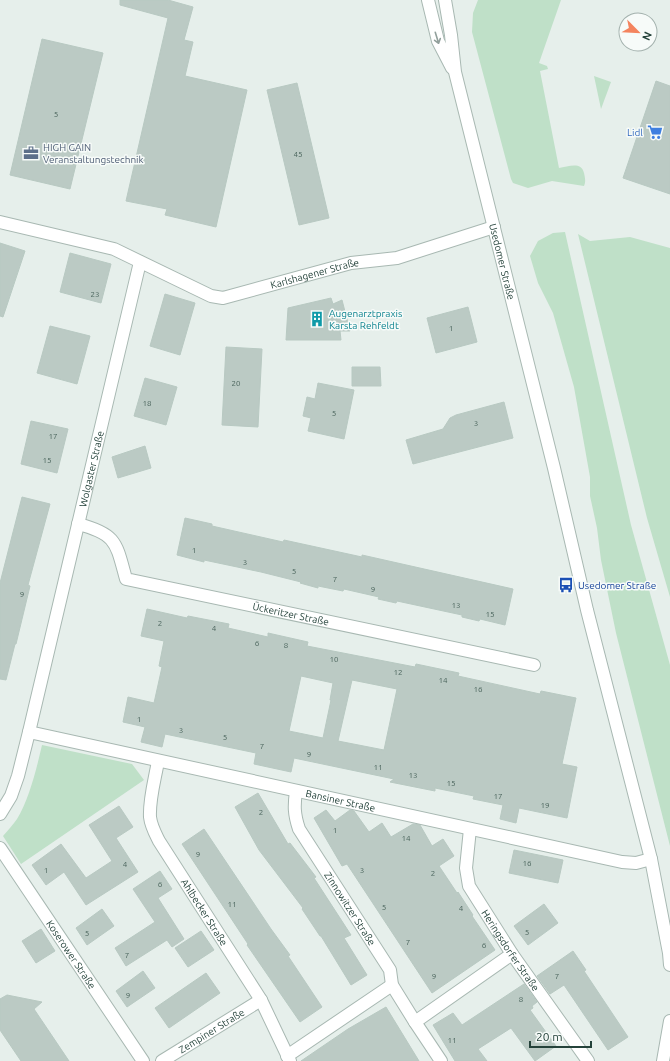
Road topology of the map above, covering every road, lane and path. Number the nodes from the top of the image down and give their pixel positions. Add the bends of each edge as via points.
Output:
1 (428, 0) edge
2 (445, 0) edge
3 (455, 72) junction
4 (0, 222) edge
5 (494, 227) junction
6 (140, 262) junction
7 (78, 524) junction
8 (534, 665) dead end
9 (29, 732) junction
10 (158, 761) junction
11 (296, 791) junction
12 (0, 814) edge
13 (470, 829) junction
14 (0, 848) edge
15 (651, 859) junction
16 (512, 954) junction
17 (670, 965) edge
18 (392, 985) junction
19 (261, 1000) junction
20 (670, 1021) edge
21 (415, 1022) junction
22 (288, 1058) edge
23 (143, 1061) edge
24 (162, 1061) edge
25 (441, 1061) edge
26 (588, 1061) edge
27 (663, 1061) edge

1 -> 3 street, Usedomer Straße via 438,41
2 - 3 street, Usedomer Straße
3 - 5 street, Usedomer Straße
4 - 6 street via 114,249
5 - 6 street, Karlshagener Straße via 397,258 351,263 223,298 212,296
5 - 15 street, Usedomer Straße via 587,610
6 - 7 street, Wolgaster Straße
7 - 8 street, Ückeritzer Straße via 103,532 111,539 118,550 126,578
7 - 9 street, Wolgaster Straße
9 - 10 street, Bansiner Straße
9 - 12 street, Wolgaster Straße via 11,796
10 - 11 street, Bansiner Straße
10 - 19 street, Ahlbecker Straße via 151,802 150,818 153,828
11 - 13 street, Bansiner Straße
11 - 18 street, Zinnowitzer Straße via 294,814 299,829 390,970
13 - 15 street, Bansiner Straße via 622,862 636,863
13 - 16 street, Heringsdorfer Straße via 466,868 469,886
14 - 23 street, Koserower Straße
15 - 17 street, Usedomer Straße
16 - 21 street
16 - 26 street, Heringsdorfer Straße
18 - 21 street, Zinnowitzer Straße
18 - 22 street, Ahlbecker Straße
19 - 22 street, Ahlbecker Straße
19 - 24 street, Zempiner Straße
20 - 27 street
21 - 25 street, Zinnowitzer Straße

